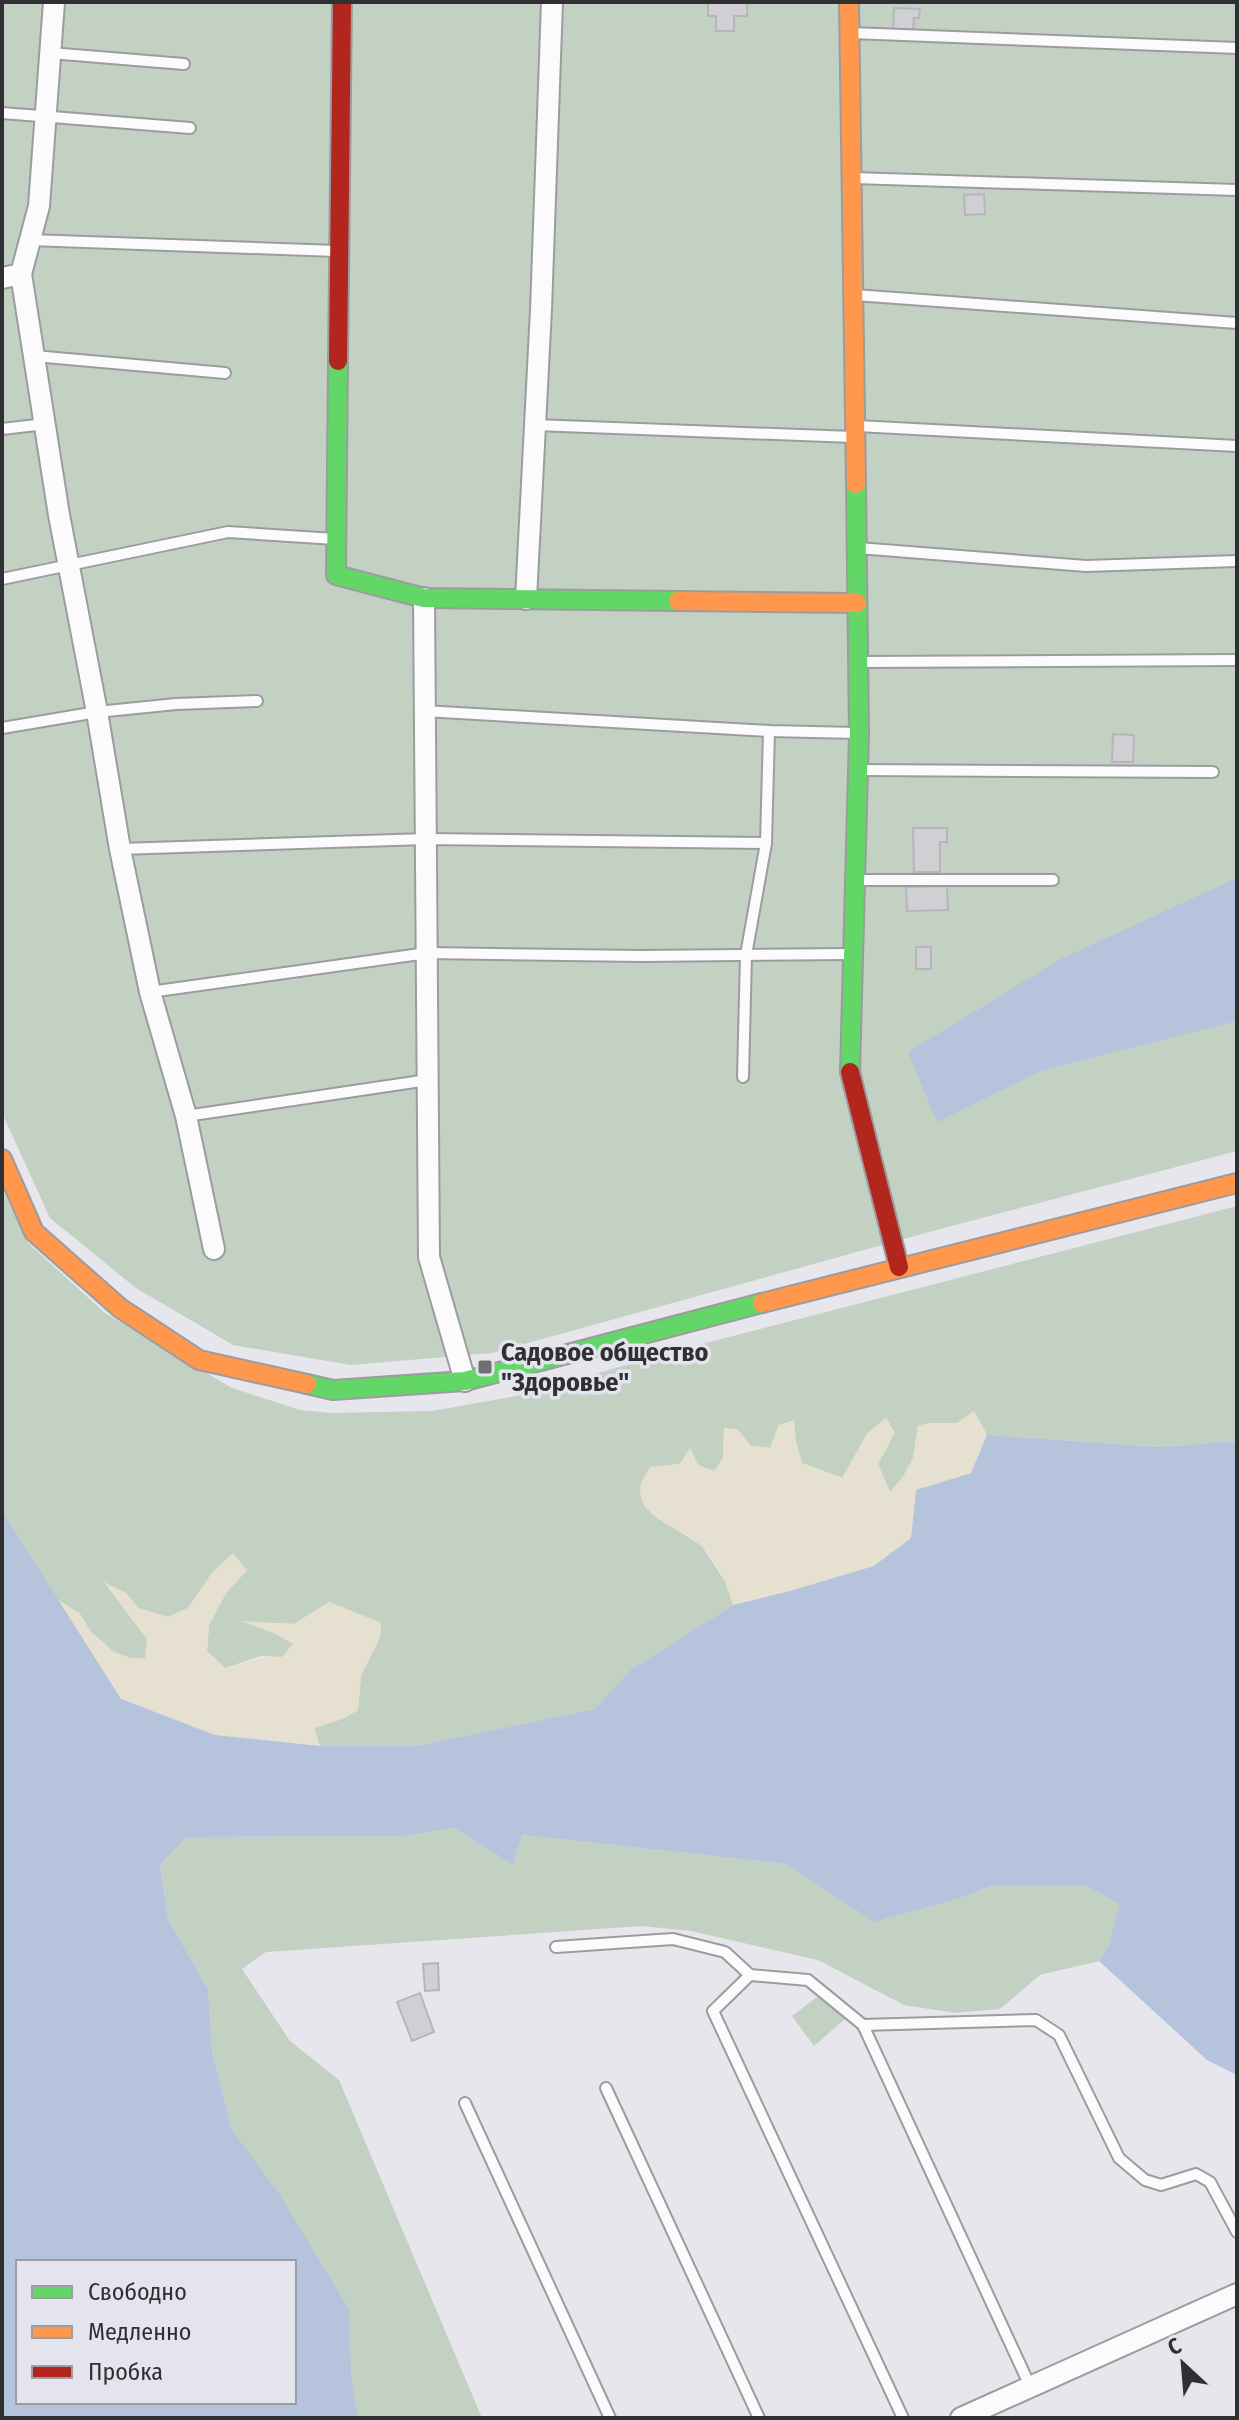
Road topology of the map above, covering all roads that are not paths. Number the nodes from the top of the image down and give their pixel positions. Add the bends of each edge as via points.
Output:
1 (54, 2) edge
2 (342, 2) edge
3 (552, 2) edge
4 (849, 2) edge
5 (849, 33) junction
6 (1237, 48) edge
7 (50, 53) junction
8 (184, 64) dead end
9 (2, 113) edge
10 (45, 117) junction
11 (190, 128) dead end
12 (851, 177) junction
13 (1237, 190) edge
14 (30, 240) junction
15 (340, 252) junction
16 (12, 276) edge
17 (853, 295) junction
18 (1237, 323) edge
19 (34, 356) junction
20 (225, 373) dead end
21 (45, 424) junction
22 (535, 425) junction
23 (2, 429) edge
24 (855, 432) junction
25 (1237, 446) edge
26 (337, 539) junction
27 (856, 548) junction
28 (1237, 561) edge
29 (70, 566) junction
30 (2, 579) edge
31 (424, 598) junction
32 (526, 599) junction
33 (857, 603) junction
34 (1237, 660) edge
35 (858, 662) junction
36 (257, 701) dead end
37 (424, 711) junction
38 (97, 712) junction
39 (2, 728) edge
40 (769, 731) junction
41 (859, 733) junction
42 (858, 770) junction
43 (1213, 772) dead end
44 (426, 839) junction
45 (766, 843) junction
46 (120, 849) junction
47 (855, 880) junction
48 (1053, 880) dead end
49 (427, 953) junction
50 (853, 954) junction
51 (746, 955) junction
52 (150, 992) junction
53 (743, 1077) dead end
54 (428, 1080) junction
55 (186, 1116) junction
56 (2, 1159) edge
57 (1237, 1183) edge
58 (214, 1249) dead end
59 (899, 1267) junction
60 (465, 1381) junction
61 (556, 1947) dead end
62 (750, 1975) junction
63 (863, 2025) junction
64 (606, 2088) dead end
65 (465, 2103) dead end
66 (1237, 2232) edge
67 (1237, 2294) edge
68 (1030, 2386) junction
69 (610, 2418) edge
70 (759, 2418) edge
71 (903, 2418) edge
72 (961, 2418) edge

1 - 7 street
2 - 15 street
3 - 22 street
4 - 5 street
5 - 6 lane
5 - 12 street
7 - 8 lane
7 - 10 street
9 - 10 lane
10 - 11 lane
10 - 14 street via 39,206
12 - 13 lane
12 - 17 street
14 - 15 lane
14 - 16 street
15 - 26 street
16 - 19 street
17 - 18 lane
17 - 24 street
19 - 20 lane
19 - 21 street
21 - 23 lane
21 - 29 street
22 - 24 lane
22 - 32 street
24 - 25 lane
24 - 27 street
26 - 29 lane via 228,532
26 - 31 street via 336,575
27 - 28 lane via 1086,566
27 - 33 street
29 - 30 lane
29 - 38 street
31 - 32 street
31 - 37 street
32 - 33 street
33 - 35 street
34 - 35 lane
35 - 41 street
36 - 38 lane
37 - 40 lane
37 - 44 street
38 - 39 lane
38 - 46 street
40 - 41 lane
40 - 45 lane
41 - 42 street
42 - 43 lane
42 - 47 street
44 - 45 lane
44 - 46 lane
44 - 49 street
45 - 51 lane
46 - 52 street
47 - 48 lane
47 - 50 street
49 - 51 lane
49 - 52 lane
49 - 54 street
50 - 51 lane
50 - 59 street via 850,1072
51 - 53 lane
52 - 55 street
54 - 55 lane
54 - 60 street via 429,1257
55 - 58 street
56 - 60 street via 34,1232 120,1308 199,1360 333,1390
57 - 59 street
59 - 60 street
61 - 62 lane via 673,1939 725,1952
62 - 63 lane via 808,1980
62 - 71 lane via 713,2011
63 - 66 lane via 1036,2020 1059,2035 1119,2158 1145,2180 1161,2185 1196,2174 1210,2182
63 - 68 lane
64 - 70 lane
65 - 69 lane
67 - 68 street
68 - 72 street

